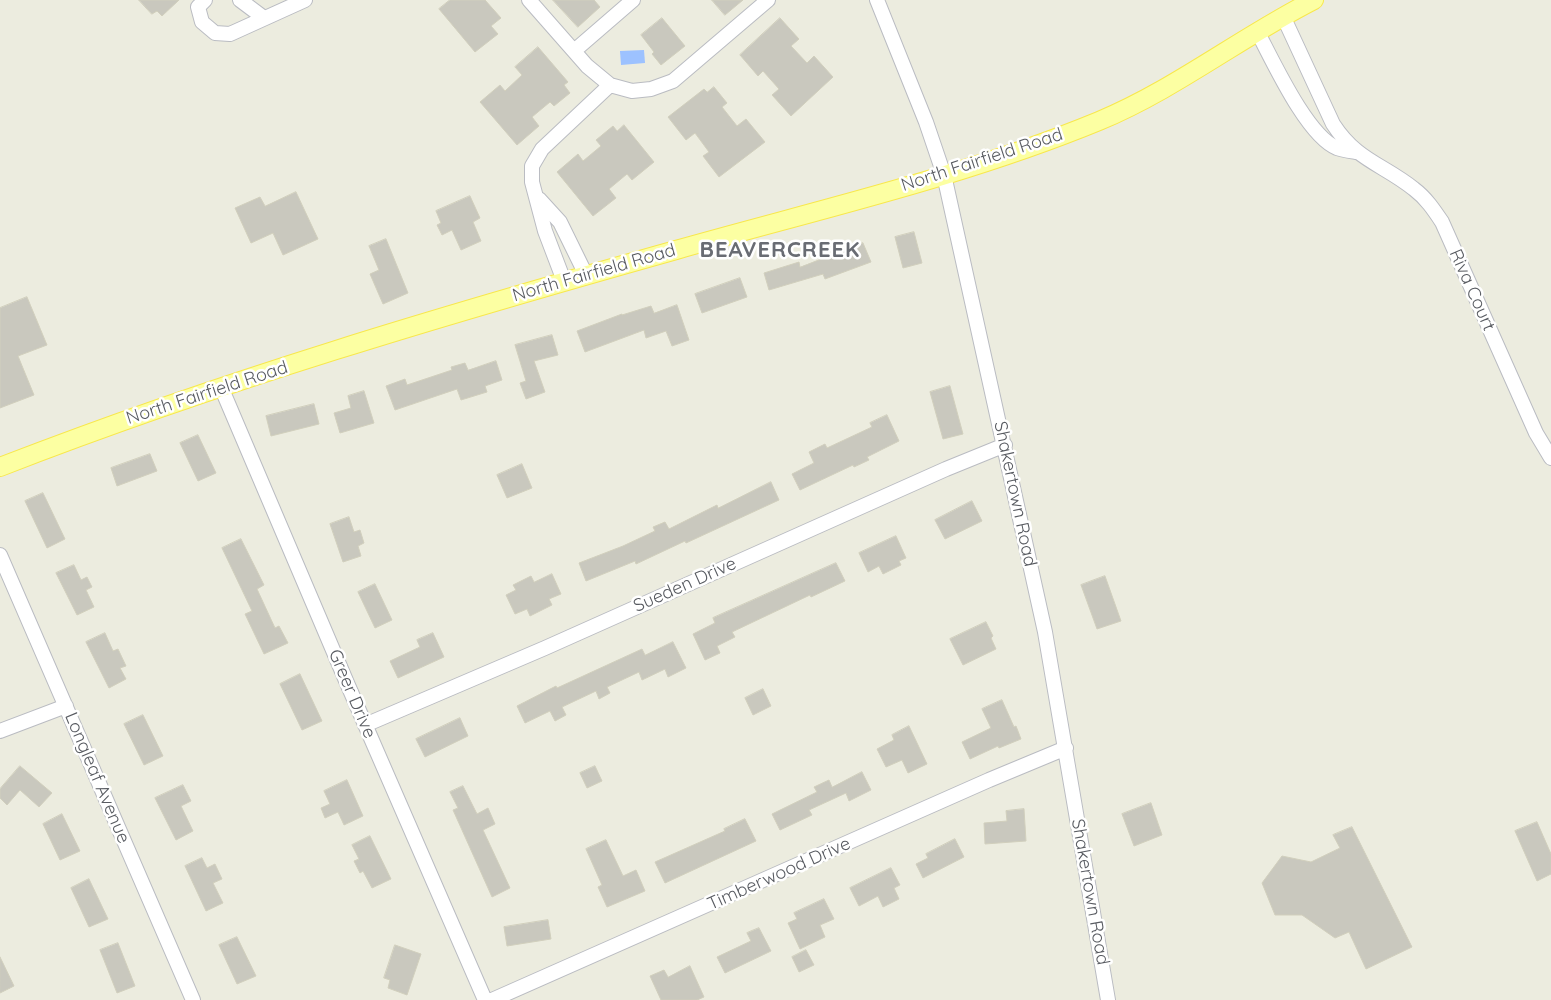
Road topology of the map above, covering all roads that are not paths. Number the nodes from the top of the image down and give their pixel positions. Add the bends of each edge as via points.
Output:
1 (204, 0) edge
2 (240, 0) edge
3 (305, 0) edge
4 (530, 0) edge
5 (633, 0) edge
6 (768, 0) edge
7 (877, 0) edge
8 (1314, 0) edge
9 (1282, 16) junction
10 (264, 18) junction
11 (1257, 31) junction
12 (574, 51) junction
13 (610, 85) junction
14 (1357, 152) junction
15 (944, 175) junction
16 (536, 197) junction
17 (586, 275) junction
18 (564, 281) junction
19 (221, 387) junction
20 (1005, 445) junction
21 (1551, 458) edge
22 (0, 467) edge
23 (0, 555) edge
24 (66, 706) junction
25 (365, 725) junction
26 (0, 731) edge
27 (1066, 748) junction
28 (193, 1000) edge
29 (485, 1000) edge
30 (492, 1000) edge
31 (1108, 1000) edge

1 - 10 street via 198,7 202,22 215,33 230,34
2 - 10 street
3 - 10 street
4 - 12 street
5 - 12 street
6 - 13 street via 673,81 651,90 632,91
7 - 15 street, Shakertown Road
8 - 9 main road, North Fairfield Road
9 - 11 main road, North Fairfield Road
9 - 14 street, Riva Court via 1333,124
11 - 14 street, Riva Court via 1307,122 1336,148
11 - 15 main road, North Fairfield Road via 1121,111
12 - 13 street
13 - 16 street via 542,149 532,166
14 - 21 street, Riva Court via 1415,190 1442,222 1536,433
15 - 17 main road, North Fairfield Road
15 - 20 street, Shakertown Road
16 - 17 street via 560,222
16 - 18 street
17 - 18 main road, North Fairfield Road
18 - 19 main road, North Fairfield Road
19 - 22 main road, North Fairfield Road
19 - 25 street, Greer Drive
20 - 25 street, Sueden Drive
20 - 27 street, Shakertown Road
23 - 24 street, Longleaf Avenue
24 - 26 street
24 - 28 street, Longleaf Avenue
25 - 29 street, Greer Drive
27 - 30 street, Timberwood Drive
27 - 31 street, Shakertown Road

